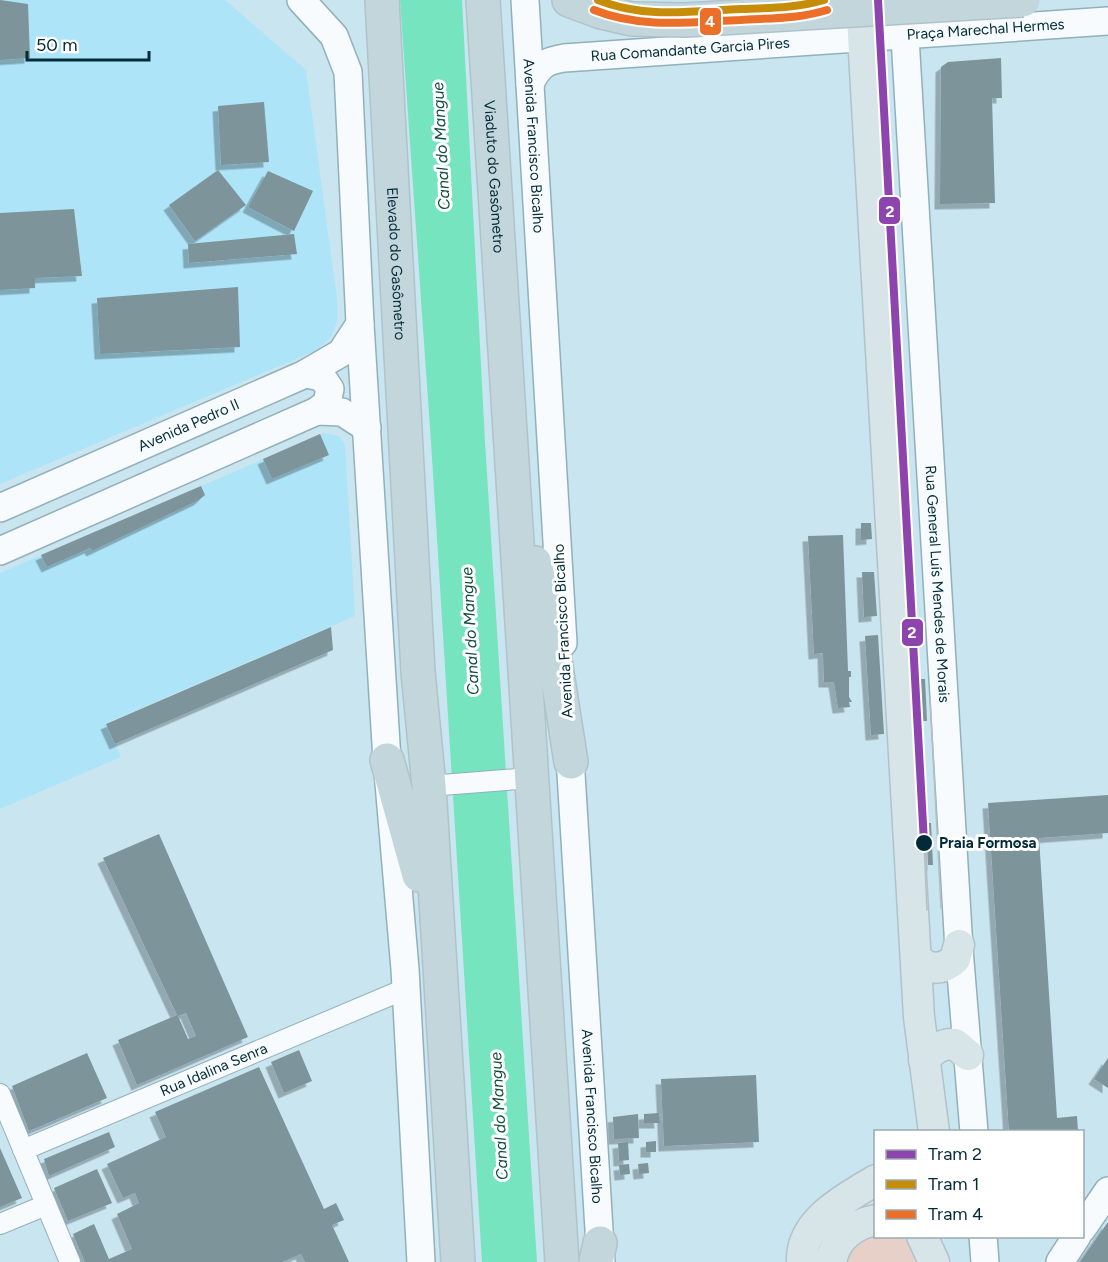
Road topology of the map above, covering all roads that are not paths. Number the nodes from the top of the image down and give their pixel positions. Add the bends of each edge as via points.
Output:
1 (382, 0) edge
2 (483, 0) edge
3 (525, 0) edge
4 (569, 0) edge
5 (861, 0) edge
6 (1023, 0) edge
7 (306, 1) edge
8 (1108, 21) edge
9 (905, 37) junction
10 (863, 39) junction
11 (531, 84) junction
12 (360, 324) junction
13 (305, 374) junction
14 (317, 411) junction
15 (367, 428) junction
16 (514, 483) junction
17 (0, 508) edge
18 (0, 550) edge
19 (387, 760) junction
20 (571, 762) junction
21 (520, 779) junction
22 (440, 785) junction
23 (959, 945) junction
24 (916, 956) junction
25 (440, 961) junction
26 (405, 989) junction
27 (968, 1054) junction
28 (924, 1060) junction
29 (0, 1094) edge
30 (929, 1122) edge
31 (974, 1130) edge
32 (23, 1150) junction
33 (874, 1181) edge
34 (1108, 1191) edge
35 (46, 1205) junction
36 (874, 1221) edge
37 (456, 1223) junction
38 (0, 1224) edge
39 (1084, 1227) edge
40 (923, 1238) edge
41 (941, 1238) edge
42 (983, 1238) edge
43 (1076, 1238) edge
44 (599, 1256) edge
45 (70, 1262) edge
46 (421, 1262) edge
47 (453, 1262) edge
48 (458, 1262) edge
49 (562, 1262) edge
50 (802, 1262) edge
51 (831, 1262) edge
52 (934, 1262) edge
53 (939, 1262) edge
54 (985, 1262) edge
55 (1060, 1262) edge

1 - 22 highway, Elevado do Gasômetro via 418,672
2 - 16 highway, Viaduto do Gasômetro
3 - 11 main road, Avenida Francisco Bicalho
4 - 6 highway, bridge via 619,17 657,21
5 - 10 main road
7 - 12 main road via 337,41 348,72
8 - 9 main road, Praça Marechal Hermes
9 - 10 main road, Praça Marechal Hermes
9 - 23 main road, Rua General Luís Mendes de Morais
10 - 11 main road, Rua Comandante Garcia Pires via 564,58 544,62
10 - 24 main road
11 - 20 main road, Avenida Francisco Bicalho
12 - 13 main road, Avenida Pedro II via 341,353
12 - 15 main road
13 - 14 main road via 322,377 330,389 327,404
13 - 17 main road, Avenida Pedro II
14 - 15 main road via 342,412
14 - 18 main road
15 - 19 main road
16 - 20 highway via 552,641
16 - 21 highway
19 - 25 highway
19 - 26 main road
20 - 44 main road, Avenida Francisco Bicalho
21 - 22 street
21 - 49 highway
22 - 25 highway
23 - 24 main road via 955,958 941,968 928,967
23 - 27 main road, Rua General Luís Mendes de Morais
24 - 28 main road
25 - 37 highway
26 - 32 street, Rua Idalina Senra
26 - 46 main road
27 - 28 main road via 950,1043 933,1050
27 - 31 main road, Rua General Luís Mendes de Morais
28 - 30 main road
29 - 32 street
32 - 35 street
33 - 50 main road via 818,1221 809,1234
34 - 39 main road
35 - 38 street
35 - 45 street
36 - 51 main road via 852,1228 833,1252
37 - 47 highway
37 - 48 highway
40 - 52 main road
41 - 53 main road
42 - 54 main road
43 - 55 main road

